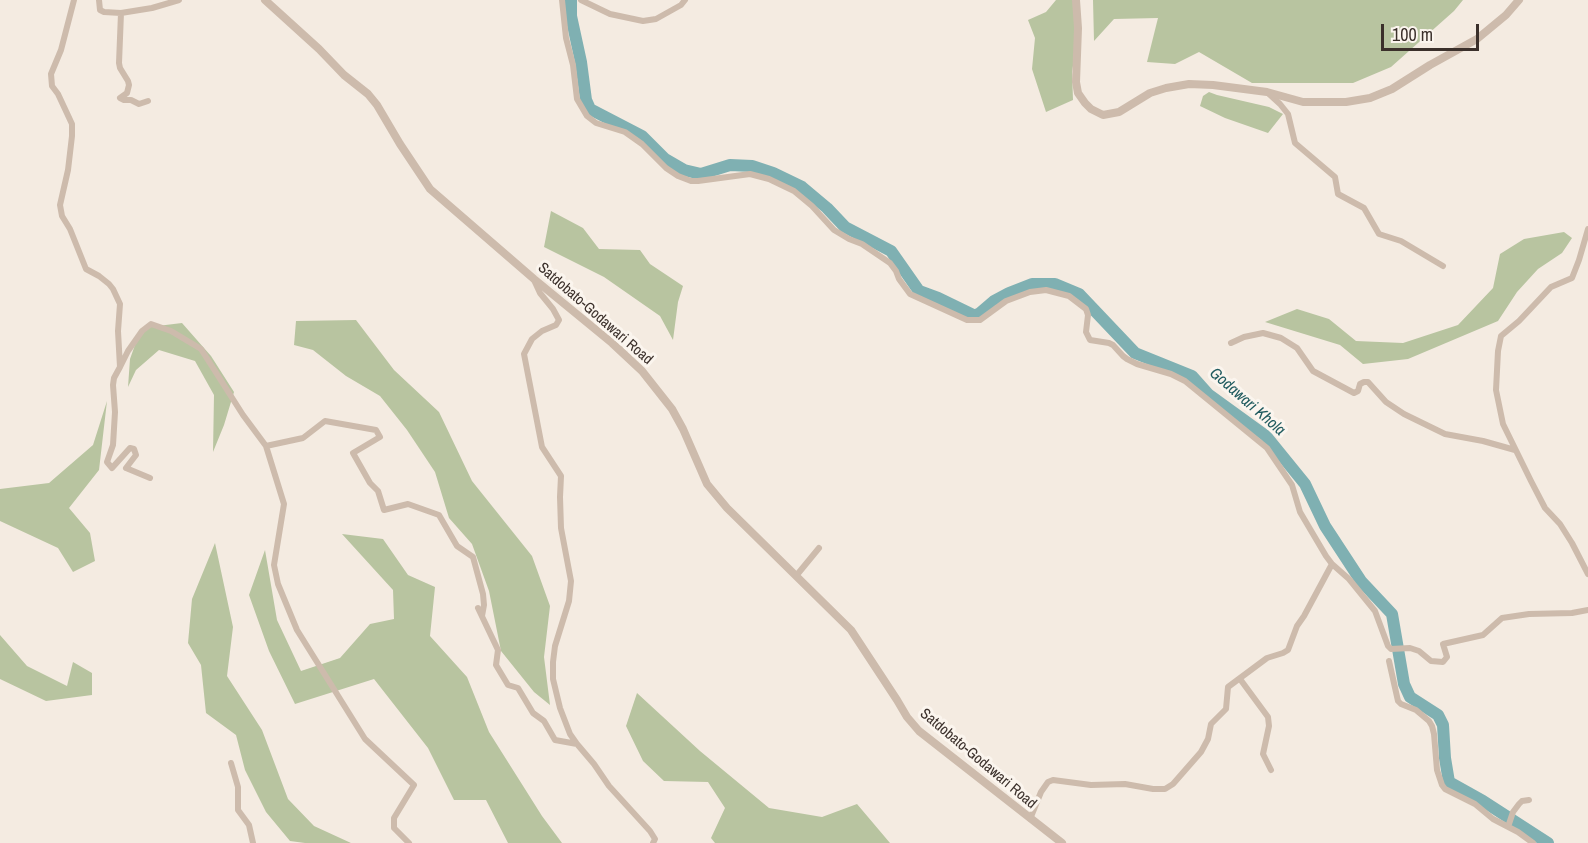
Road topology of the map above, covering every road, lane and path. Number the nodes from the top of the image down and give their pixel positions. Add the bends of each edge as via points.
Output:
1 (74, 0) edge
2 (99, 0) edge
3 (179, 0) edge
4 (265, 0) edge
5 (562, 0) edge
6 (581, 0) edge
7 (685, 0) edge
8 (1076, 0) edge
9 (1519, 0) edge
10 (121, 13) junction
11 (1267, 93) junction
12 (148, 101) dead end
13 (1588, 229) edge
14 (1443, 266) dead end
15 (534, 279) junction
16 (1231, 343) dead end
17 (120, 367) junction
18 (266, 446) junction
19 (1515, 450) junction
20 (150, 478) dead end
21 (819, 548) dead end
22 (1332, 564) junction
23 (1588, 574) edge
24 (796, 576) junction
25 (478, 608) dead end
26 (1588, 610) edge
27 (482, 616) junction
28 (1389, 661) dead end
29 (1240, 679) junction
30 (577, 744) junction
31 (231, 763) dead end
32 (1271, 770) dead end
33 (1529, 800) dead end
34 (1030, 819) junction
35 (1508, 827) junction
36 (253, 843) edge
37 (409, 843) edge
38 (653, 843) edge
39 (1062, 843) edge
40 (1533, 843) edge

1 - 17 street via 51,74 52,86 72,124 60,205 86,269 109,284 120,304
2 - 10 street via 100,10
3 - 10 street
4 - 15 street, Satdobato-Godawari Road via 368,94 430,189
5 - 22 street via 577,99 596,123 625,132 666,168 690,181 750,174 794,190 834,230 890,262 910,294 967,320 980,320 1006,301 1030,292 1046,290 1069,296 1086,309 1090,340 1109,343 1137,364 1185,381 1267,448 1293,485 1300,512
6 - 7 street via 609,14 643,21 656,19
8 - 11 street via 1078,93 1097,113 1119,112 1150,93 1189,84
9 - 11 street via 1477,39 1392,90 1346,102 1303,102
10 - 12 street via 119,63 129,85 120,98 139,104
11 - 14 street via 1288,114 1295,143 1335,177 1338,194 1364,208 1379,234 1401,241
13 - 19 street via 1572,278 1551,288 1501,336 1496,390 1503,423
15 - 24 street, Satdobato-Godawari Road via 642,371 672,409 707,484
15 - 30 street via 559,320 532,339 524,354 542,447 561,476 561,528 571,581 555,646 553,679 560,708
16 - 19 street via 1263,333 1281,338 1297,348 1313,371 1354,393 1360,384 1368,382 1386,402 1445,434
17 - 18 street via 142,331 151,324 171,331 201,350
17 - 20 street via 113,385 113,445 107,462 112,468 130,448 134,449 136,455 126,468
18 - 27 street via 303,438 325,421 376,430 380,437 353,453 378,491 384,510 408,504 439,514 457,546 473,556 483,594
18 - 37 street via 284,504 274,565 278,584 297,630 365,739 414,785 394,818 394,828
19 - 23 street via 1545,508 1560,524
21 - 24 street
22 - 26 street via 1375,611 1391,649 1410,648 1431,662 1443,662 1447,657 1443,644 1483,635 1502,618
22 - 29 street via 1288,650 1267,658
24 - 34 street, Satdobato-Godawari Road via 851,630 919,731
25 - 27 street
27 - 30 street via 498,650 496,665 508,685 518,687 555,740
28 - 35 street via 1398,700 1432,726 1442,785
29 - 32 street via 1268,717 1263,754
29 - 34 street via 1228,687 1226,709 1211,724 1201,752 1169,788 1053,780 1041,792
30 - 38 street via 650,831
31 - 36 street via 238,787 238,810 249,825
33 - 35 street via 1522,801 1513,812
34 - 39 street, Satdobato-Godawari Road
35 - 40 street

